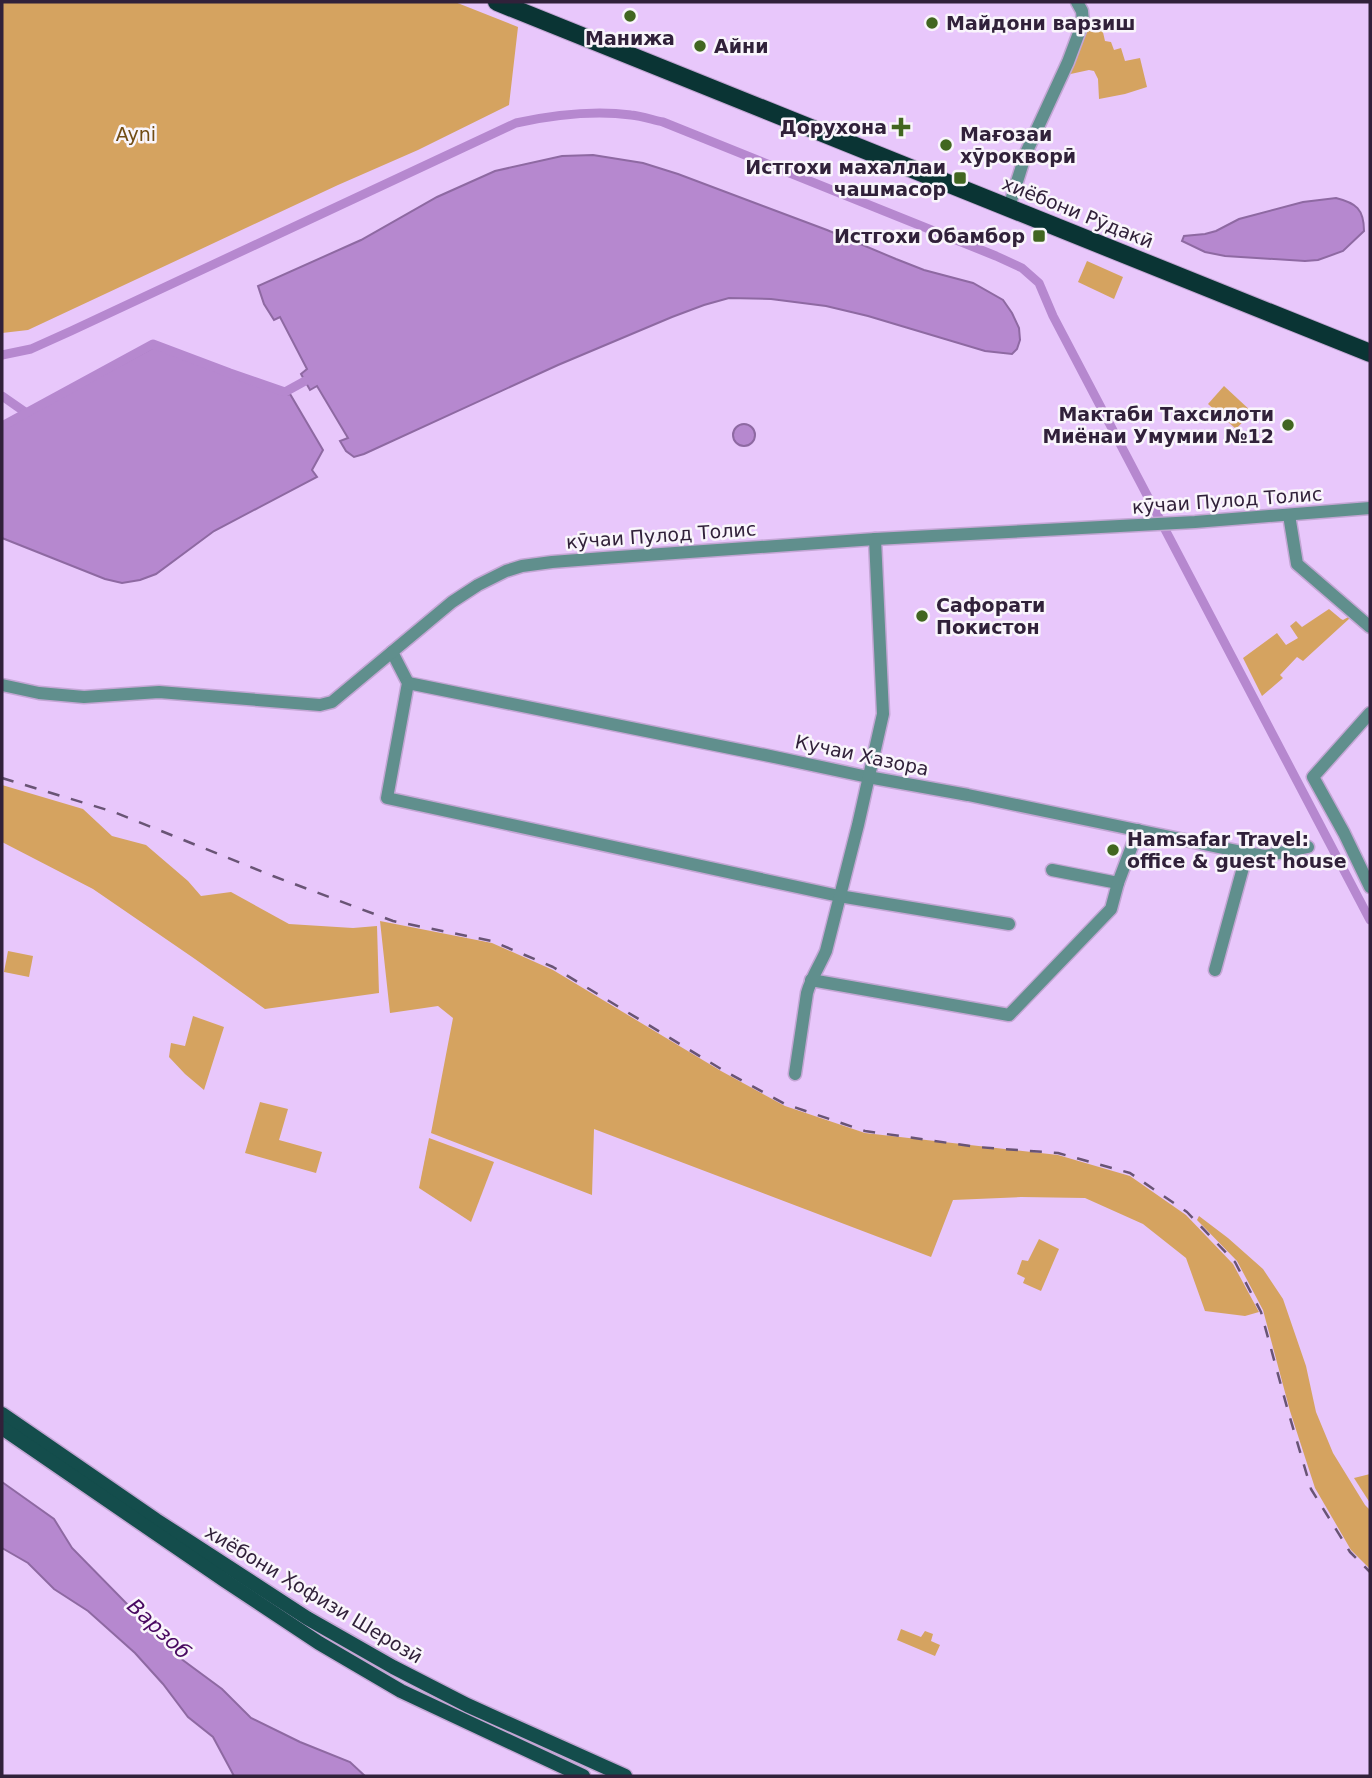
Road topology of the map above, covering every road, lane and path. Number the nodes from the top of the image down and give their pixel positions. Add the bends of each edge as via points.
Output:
1 (497, 2) edge
2 (1077, 2) edge
3 (1009, 207) junction
4 (1370, 353) edge
5 (1370, 508) edge
6 (1289, 515) junction
7 (875, 540) junction
8 (1370, 627) edge
9 (391, 652) junction
10 (408, 682) junction
11 (2, 685) edge
12 (1370, 713) edge
13 (868, 777) junction
14 (1138, 830) junction
15 (1308, 848) dead end
16 (1247, 853) junction
17 (1052, 870) dead end
18 (1118, 883) junction
19 (1370, 887) edge
20 (839, 896) junction
21 (1009, 924) dead end
22 (1215, 970) dead end
23 (811, 980) junction
24 (795, 1074) dead end
25 (2, 1414) edge
26 (2, 1427) edge
27 (583, 1776) edge
28 (625, 1776) edge

1 - 3 highway, хиёбони Рӯдакӣ
2 - 3 street via 1083,22 1026,153
3 - 4 highway, хиёбони Рӯдакӣ
5 - 6 street, кӯчаи Пулод Толис
6 - 7 street, кӯчаи Пулод Толис
6 - 8 street via 1297,564
7 - 9 street, кӯчаи Пулод Толис via 522,566 461,596
7 - 13 street via 883,714
9 - 10 street
9 - 11 street, кӯчаи Пулод Толис via 332,702 320,705 159,692 84,697
10 - 13 street, Кучаи Хазора
10 - 20 street via 387,798
12 - 19 street via 1313,777
13 - 14 street, Кучаи Хазора
13 - 20 street
14 - 16 street, Кучаи Хазора
14 - 18 street
15 - 16 street, Кучаи Хазора via 1265,856
16 - 22 street
17 - 18 street
18 - 23 street via 1111,909 1009,1015
20 - 21 street
20 - 23 street via 826,951
23 - 24 street
25 - 28 main road, хиёбони Ҳофизи Шерозӣ via 330,1631 467,1705
26 - 27 main road, хиёбони Ҳофизи Шерозӣ via 319,1643 401,1691

